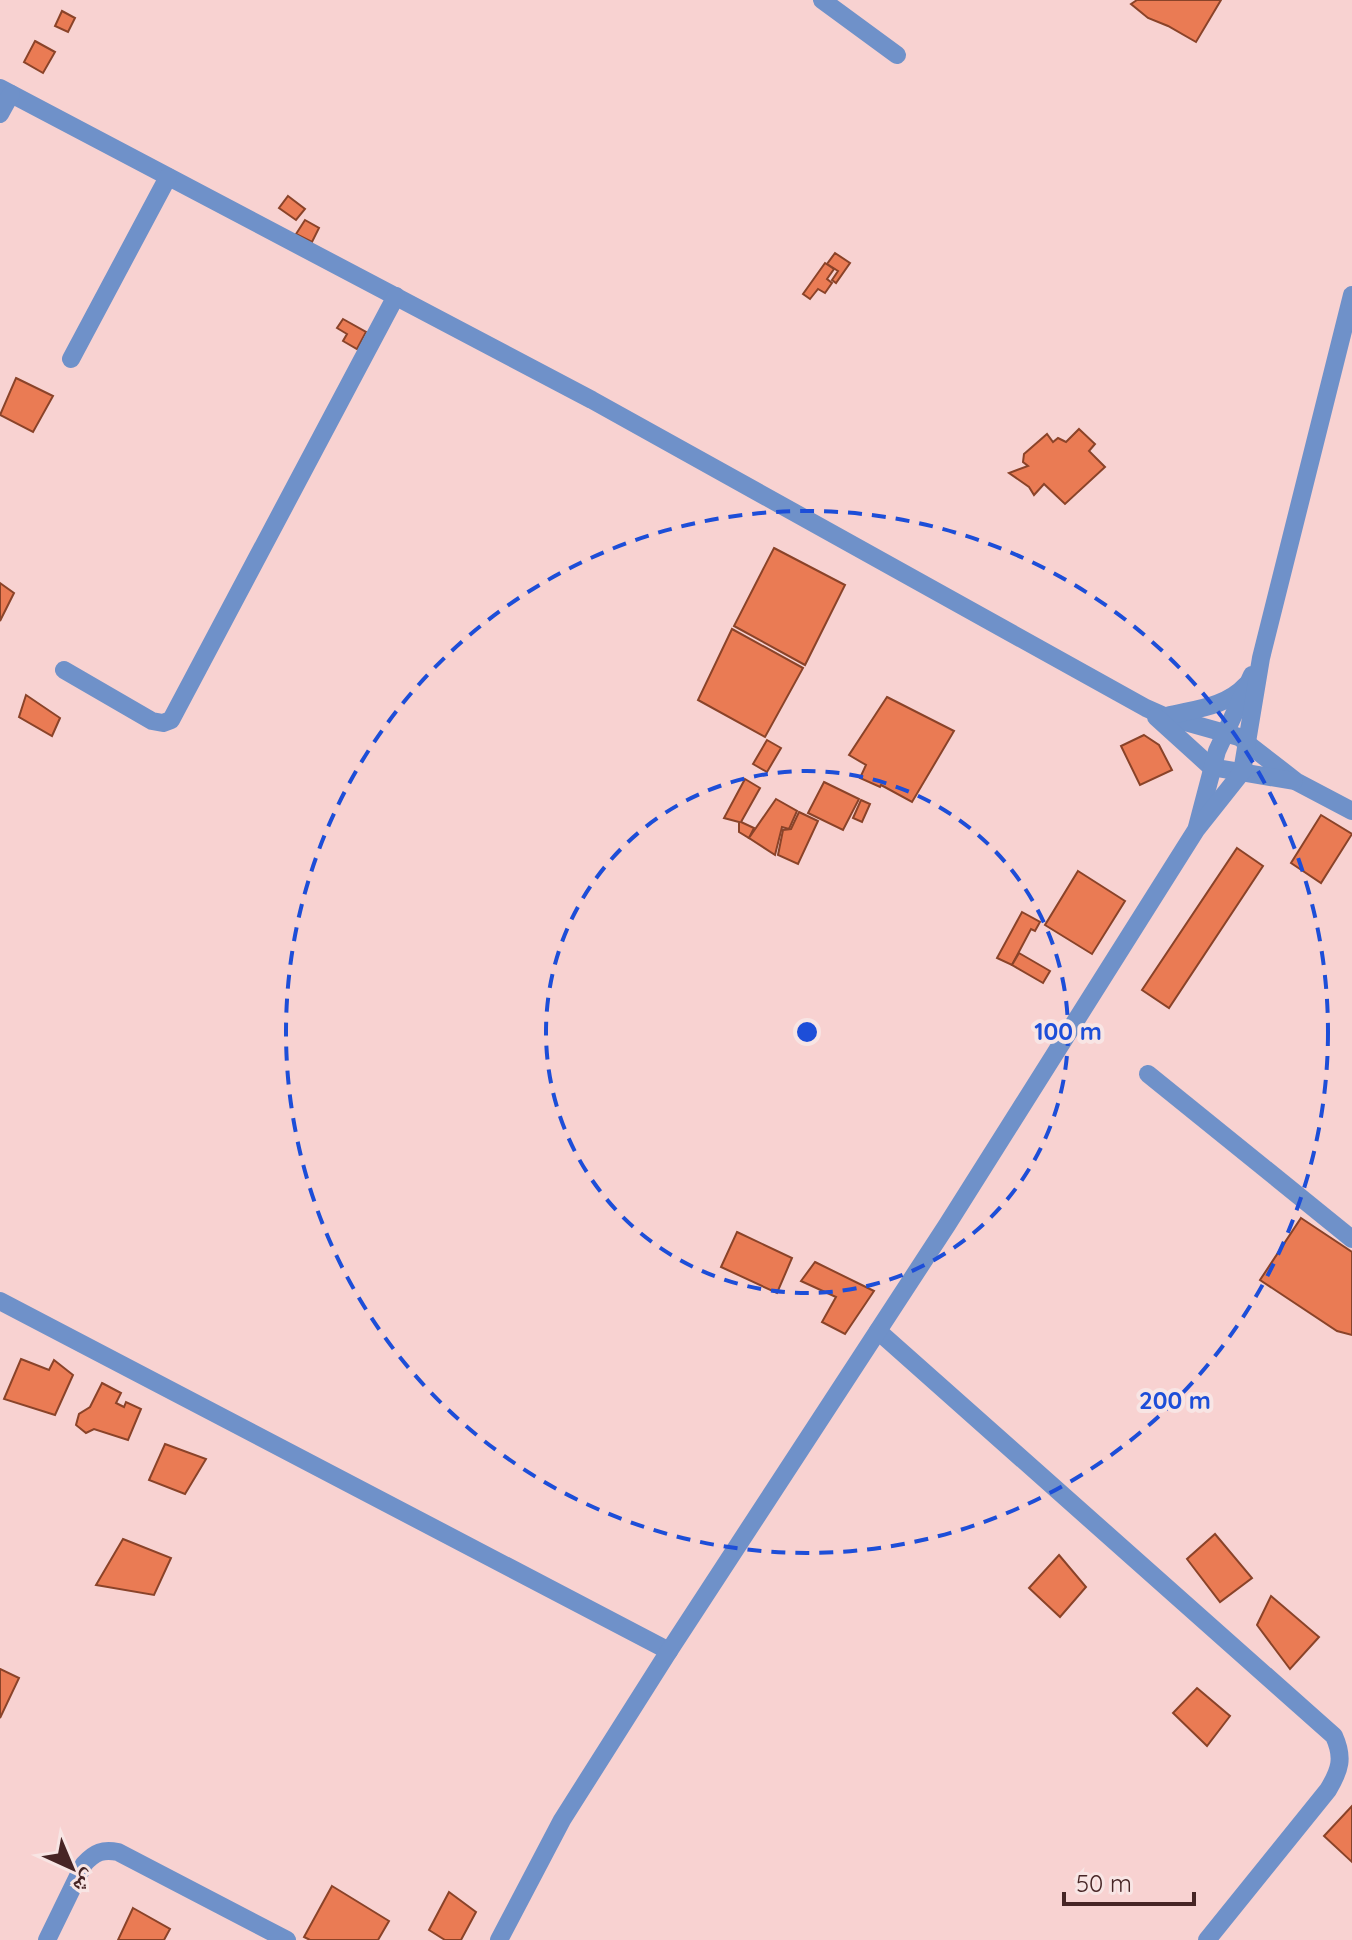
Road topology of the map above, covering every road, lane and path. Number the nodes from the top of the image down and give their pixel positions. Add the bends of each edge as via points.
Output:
1 (822, 0) edge
2 (897, 55) dead end
3 (5, 91) edge
4 (0, 114) edge
5 (168, 177) junction
6 (1352, 295) edge
7 (396, 296) junction
8 (71, 359) dead end
9 (1261, 658) junction
10 (64, 670) dead end
11 (1250, 680) junction
12 (1146, 708) junction
13 (1164, 716) junction
14 (1225, 732) junction
15 (1248, 743) junction
16 (1211, 767) junction
17 (1242, 772) junction
18 (1297, 782) junction
19 (1352, 811) edge
20 (1196, 830) junction
21 (1148, 1074) dead end
22 (1352, 1239) edge
23 (0, 1301) edge
24 (878, 1331) junction
25 (669, 1651) junction
26 (47, 1940) edge
27 (287, 1940) edge
28 (499, 1940) edge
29 (1207, 1940) edge

1 - 2 street
3 - 4 street
3 - 5 street
5 - 7 street
5 - 8 street
6 - 9 street
7 - 10 street via 171,720 152,721
7 - 12 street
9 - 11 street
9 - 15 street
11 - 13 street via 1229,699
11 - 14 street
12 - 13 street
12 - 16 street
13 - 14 street
14 - 15 street
14 - 16 street
15 - 17 street
15 - 18 street
16 - 17 street
16 - 20 street
17 - 18 street
17 - 20 street
18 - 19 street
20 - 24 street
21 - 22 street
23 - 25 street
24 - 25 street
24 - 29 street via 1334,1736 1341,1763 1328,1790
25 - 28 street via 562,1820
26 - 27 street via 84,1864 105,1850

